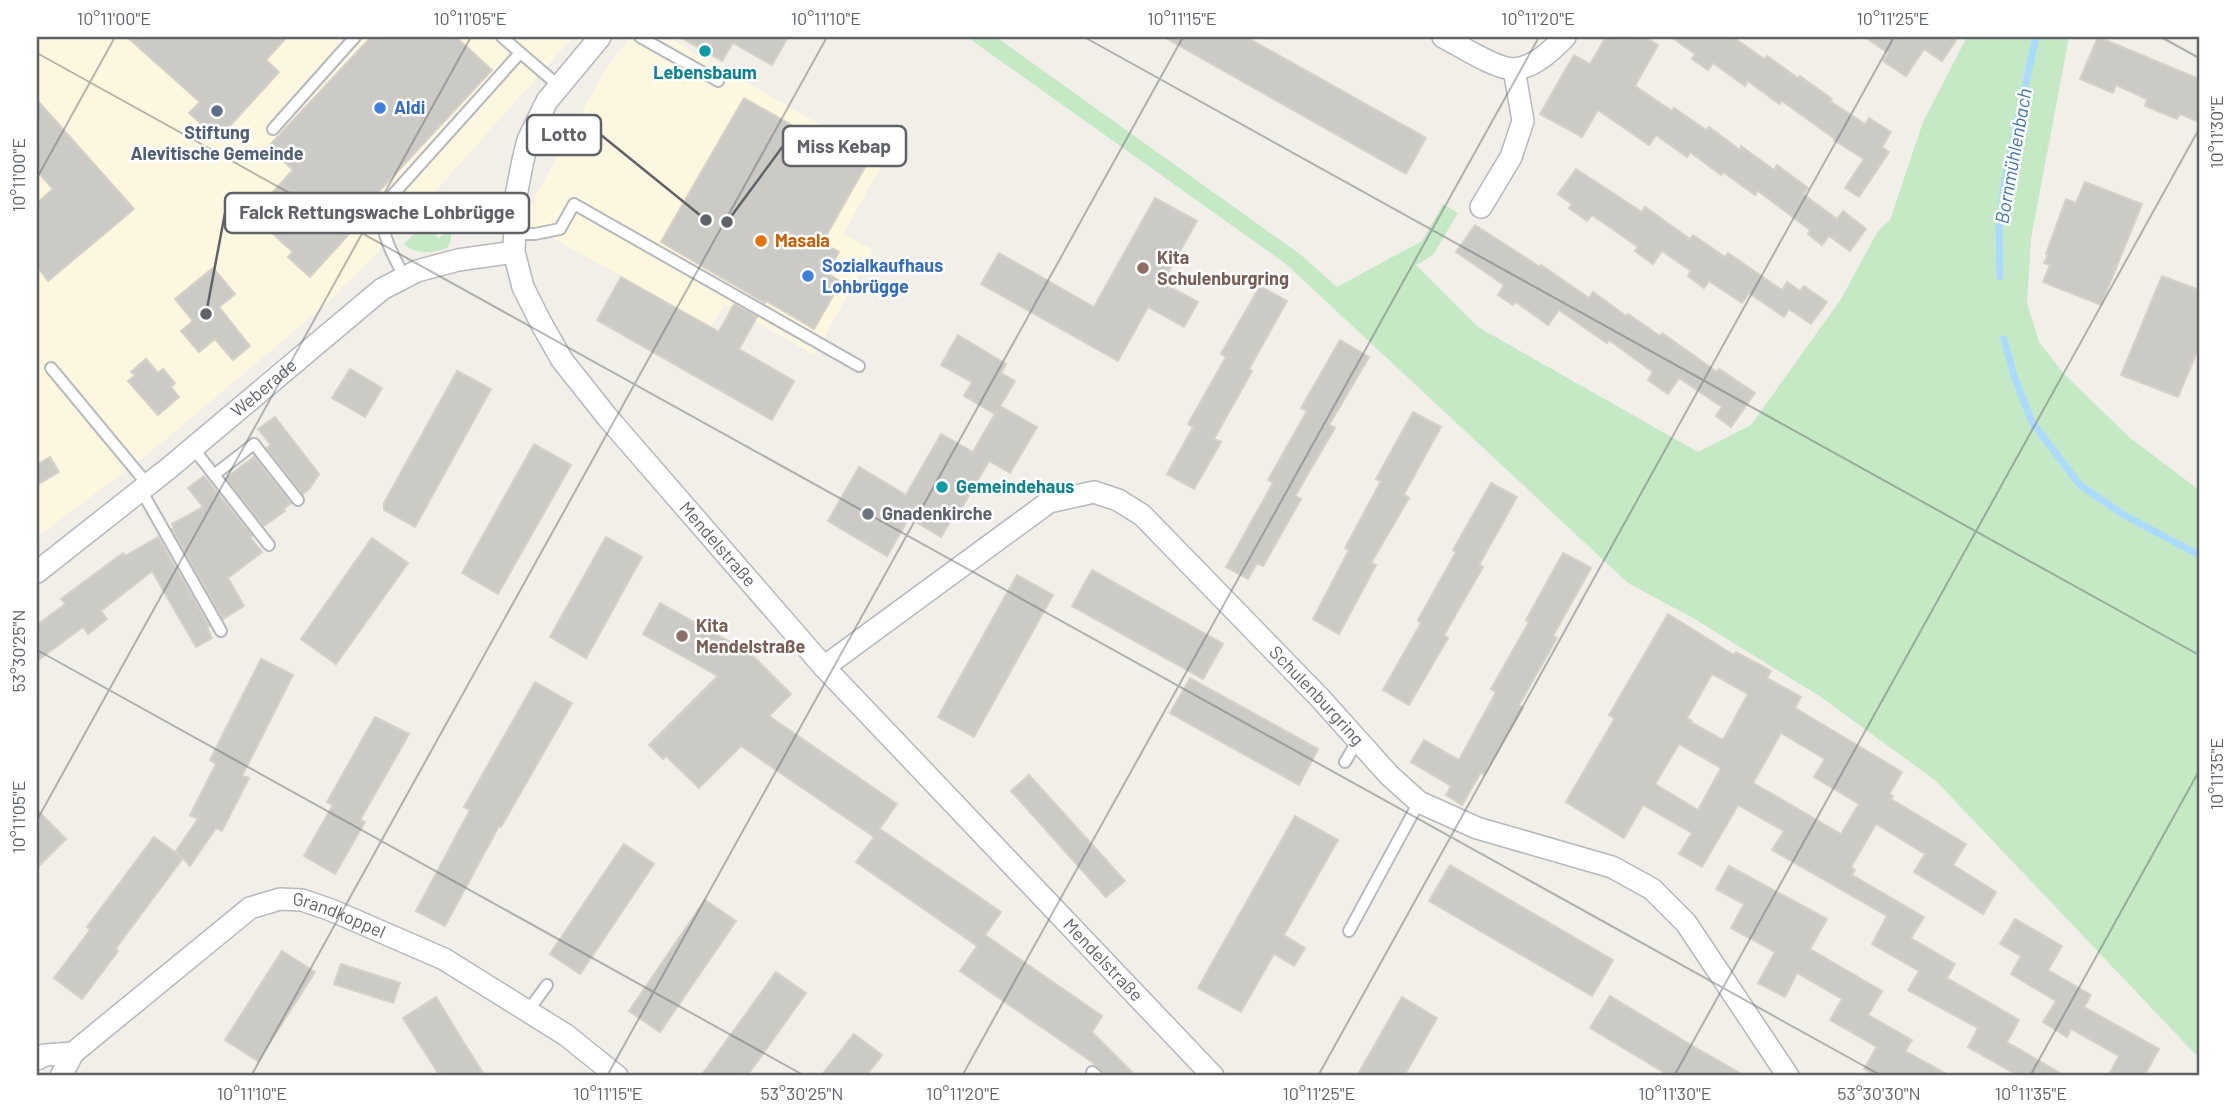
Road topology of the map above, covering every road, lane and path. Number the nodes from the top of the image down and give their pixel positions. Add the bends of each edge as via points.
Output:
1 (355, 37) edge
2 (502, 37) edge
3 (600, 37) edge
4 (640, 37) edge
5 (1443, 37) edge
6 (1565, 37) edge
7 (520, 53) junction
8 (1514, 69) junction
9 (718, 81) dead end
10 (559, 86) junction
11 (272, 129) dead end
12 (1481, 206) dead end
13 (514, 243) junction
14 (404, 277) junction
15 (859, 366) dead end
16 (51, 368) dead end
17 (193, 448) junction
18 (215, 475) junction
19 (144, 487) junction
20 (298, 499) dead end
21 (270, 545) dead end
22 (37, 572) edge
23 (220, 631) dead end
24 (824, 667) junction
25 (1358, 740) junction
26 (1345, 762) dead end
27 (1419, 802) junction
28 (1349, 931) dead end
29 (547, 985) dead end
30 (528, 1012) junction
31 (73, 1053) junction
32 (37, 1059) edge
33 (61, 1076) edge
34 (617, 1076) edge
35 (1213, 1076) edge
36 (1788, 1076) edge

1 - 11 lane
2 - 7 lane
3 - 10 street, Mendelstraße
4 - 9 lane
5 - 8 street
6 - 8 street via 1550,53
7 - 10 lane
7 - 14 lane via 389,199 382,227
8 - 12 street via 1523,121 1511,157
10 - 13 street, Mendelstraße via 528,140 516,196
13 - 14 street, Weberade
13 - 15 lane via 560,229 574,204
13 - 24 street, Mendelstraße via 523,287 562,360
14 - 17 street, Weberade via 382,289
16 - 19 lane
17 - 18 lane
17 - 19 street, Weberade
18 - 20 lane via 254,444
18 - 21 lane
19 - 22 street, Weberade
19 - 23 lane
24 - 25 street, Schulenburgring via 1049,502 1094,492 1142,514
24 - 35 street, Mendelstraße
25 - 26 lane
25 - 27 street, Schulenburgring
27 - 28 lane
27 - 36 street, Schulenburgring via 1477,828 1612,867 1652,889 1686,923
29 - 30 lane
30 - 31 street, Grandkoppel via 444,959 331,910 280,898 250,908
30 - 34 street, Grandkoppel via 566,1035
31 - 32 street
31 - 33 street, Grandkoppel

